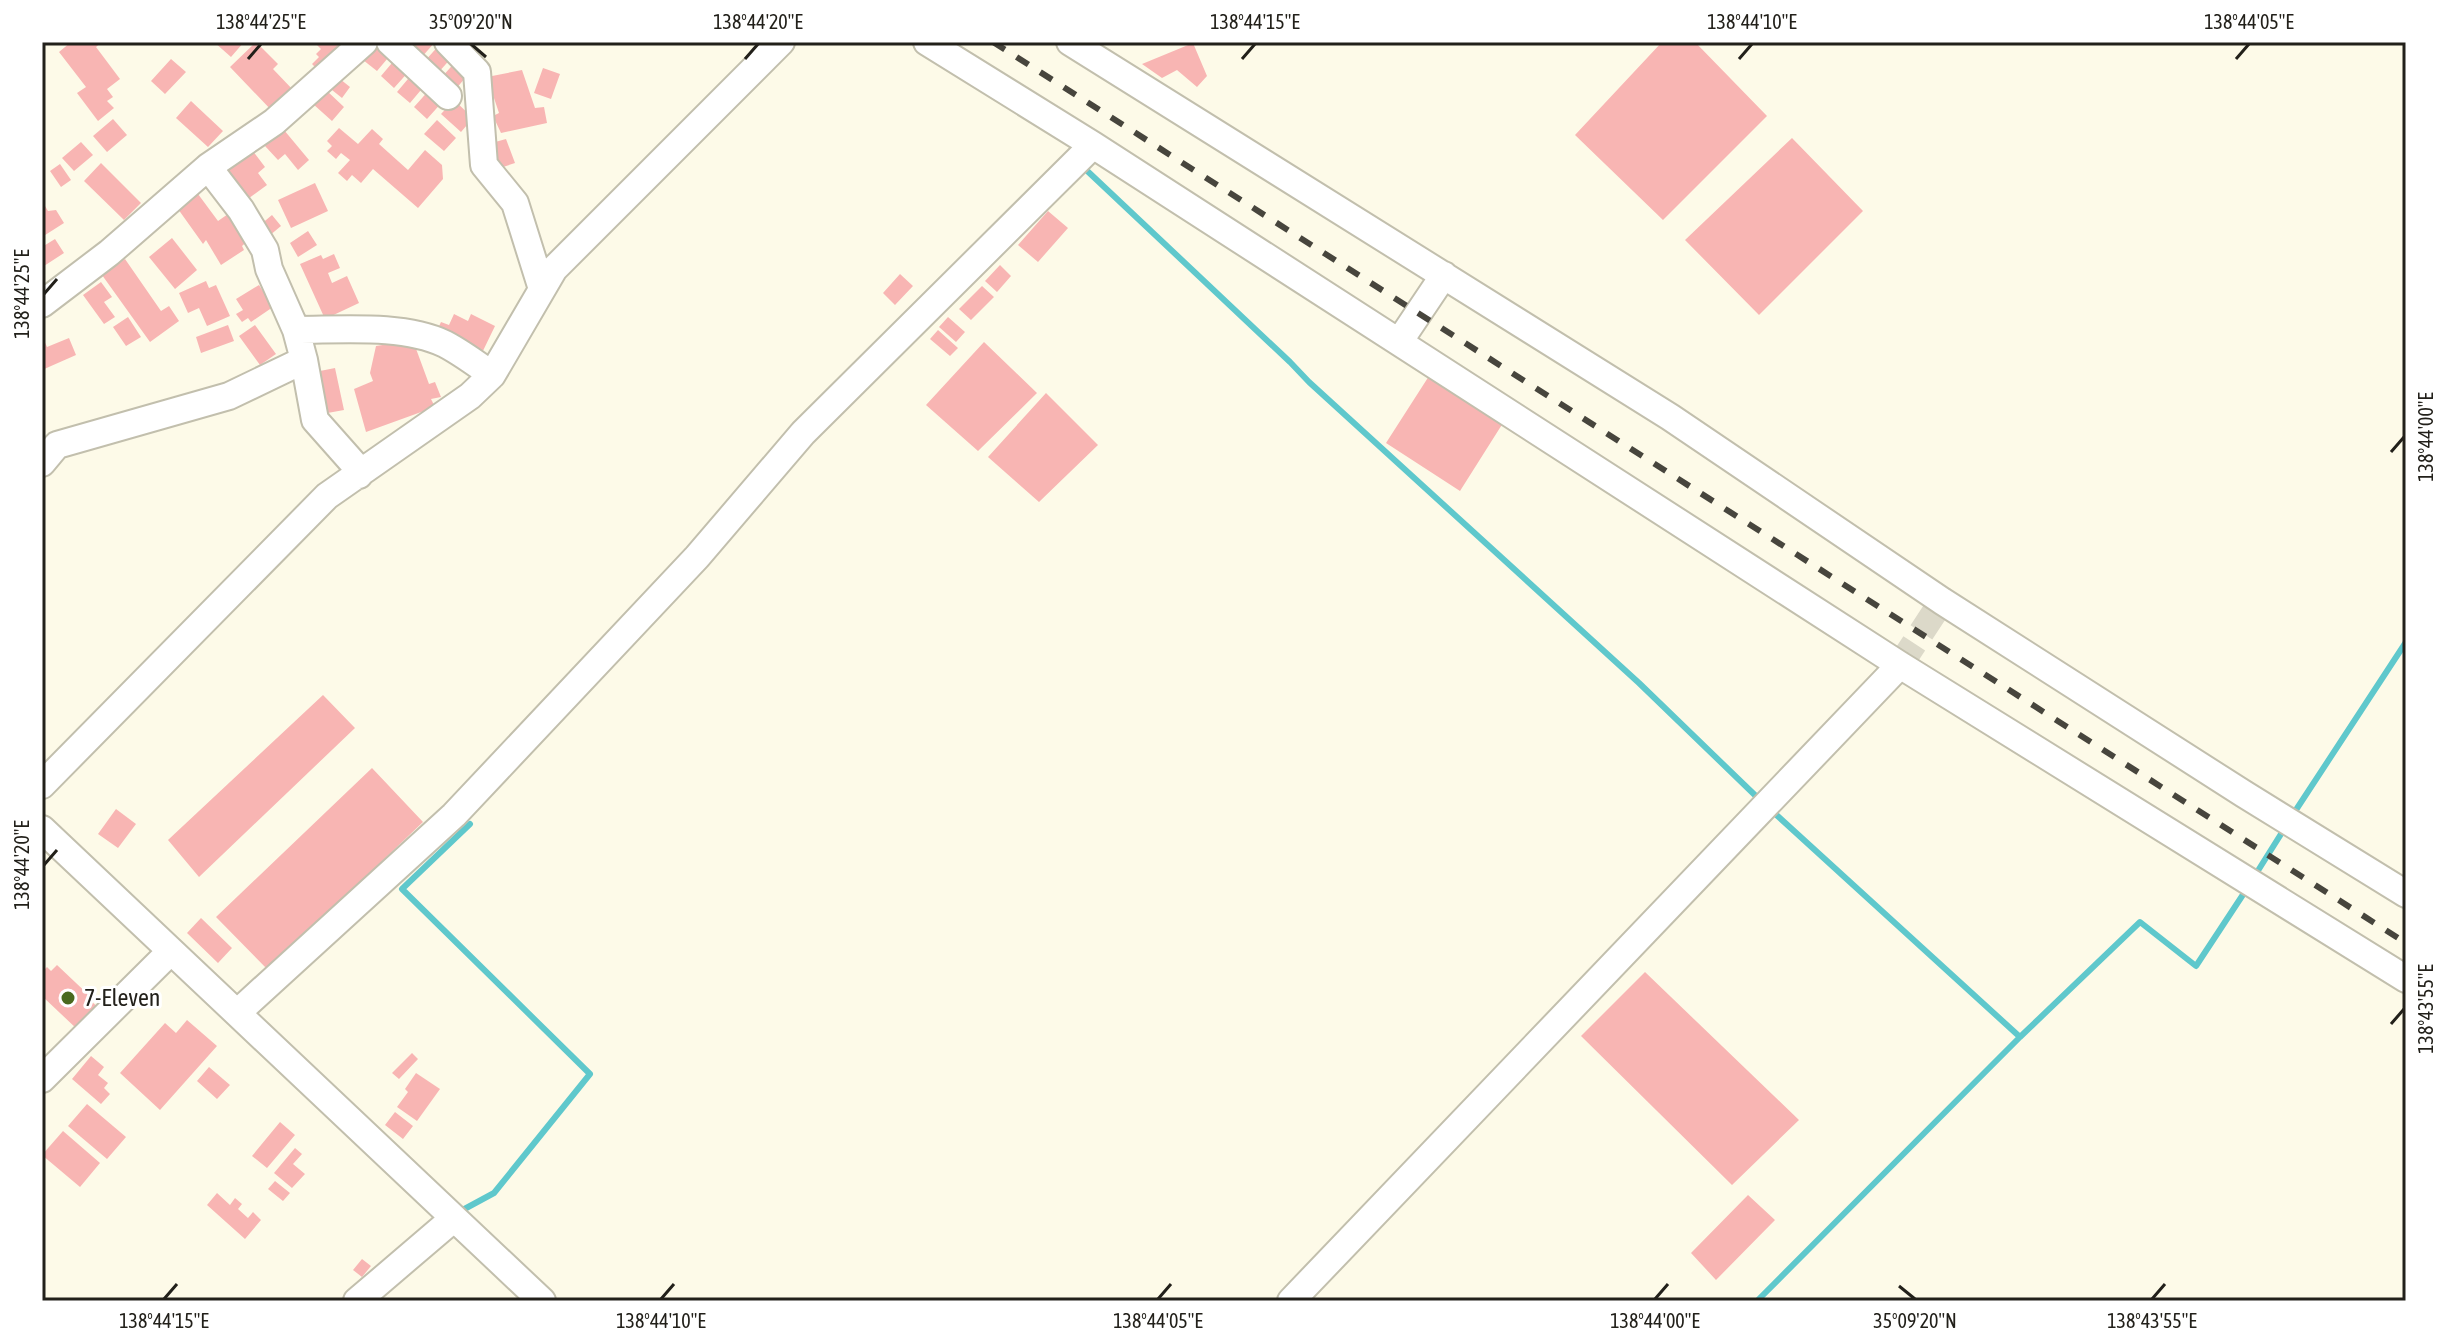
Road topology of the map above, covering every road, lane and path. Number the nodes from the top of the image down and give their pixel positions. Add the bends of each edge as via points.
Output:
1 (364, 42) edge
2 (390, 42) edge
3 (448, 42) edge
4 (781, 42) edge
5 (1070, 42) edge
6 (941, 46) edge
7 (448, 96) dead end
8 (1093, 145) junction
9 (208, 167) junction
10 (1444, 275) junction
11 (542, 289) junction
12 (42, 304) edge
13 (296, 330) junction
14 (1399, 342) junction
15 (304, 360) junction
16 (492, 375) junction
17 (42, 463) edge
18 (359, 475) junction
19 (1900, 665) junction
20 (42, 785) edge
21 (42, 829) edge
22 (2406, 894) edge
23 (171, 951) junction
24 (2406, 979) edge
25 (237, 1013) junction
26 (42, 1079) edge
27 (453, 1219) junction
28 (357, 1301) edge
29 (542, 1301) edge
30 (1291, 1301) edge

1 - 9 street via 274,122
2 - 7 street
3 - 11 street via 477,72 484,165 515,203
4 - 11 street via 554,269
5 - 10 street
6 - 8 street
8 - 14 street
8 - 25 street via 803,433 697,557 454,815
9 - 12 street
9 - 13 street via 265,250
10 - 14 street
10 - 22 street via 1670,417 1942,601
11 - 16 street
13 - 15 street
13 - 16 street via 368,329 418,336 443,344
14 - 19 street
15 - 17 street via 229,396 57,445
15 - 18 street via 315,420
16 - 18 street
18 - 20 street via 327,496
19 - 24 street
19 - 30 street
21 - 23 street
23 - 25 street
23 - 26 street
25 - 27 street
27 - 28 street
27 - 29 street

